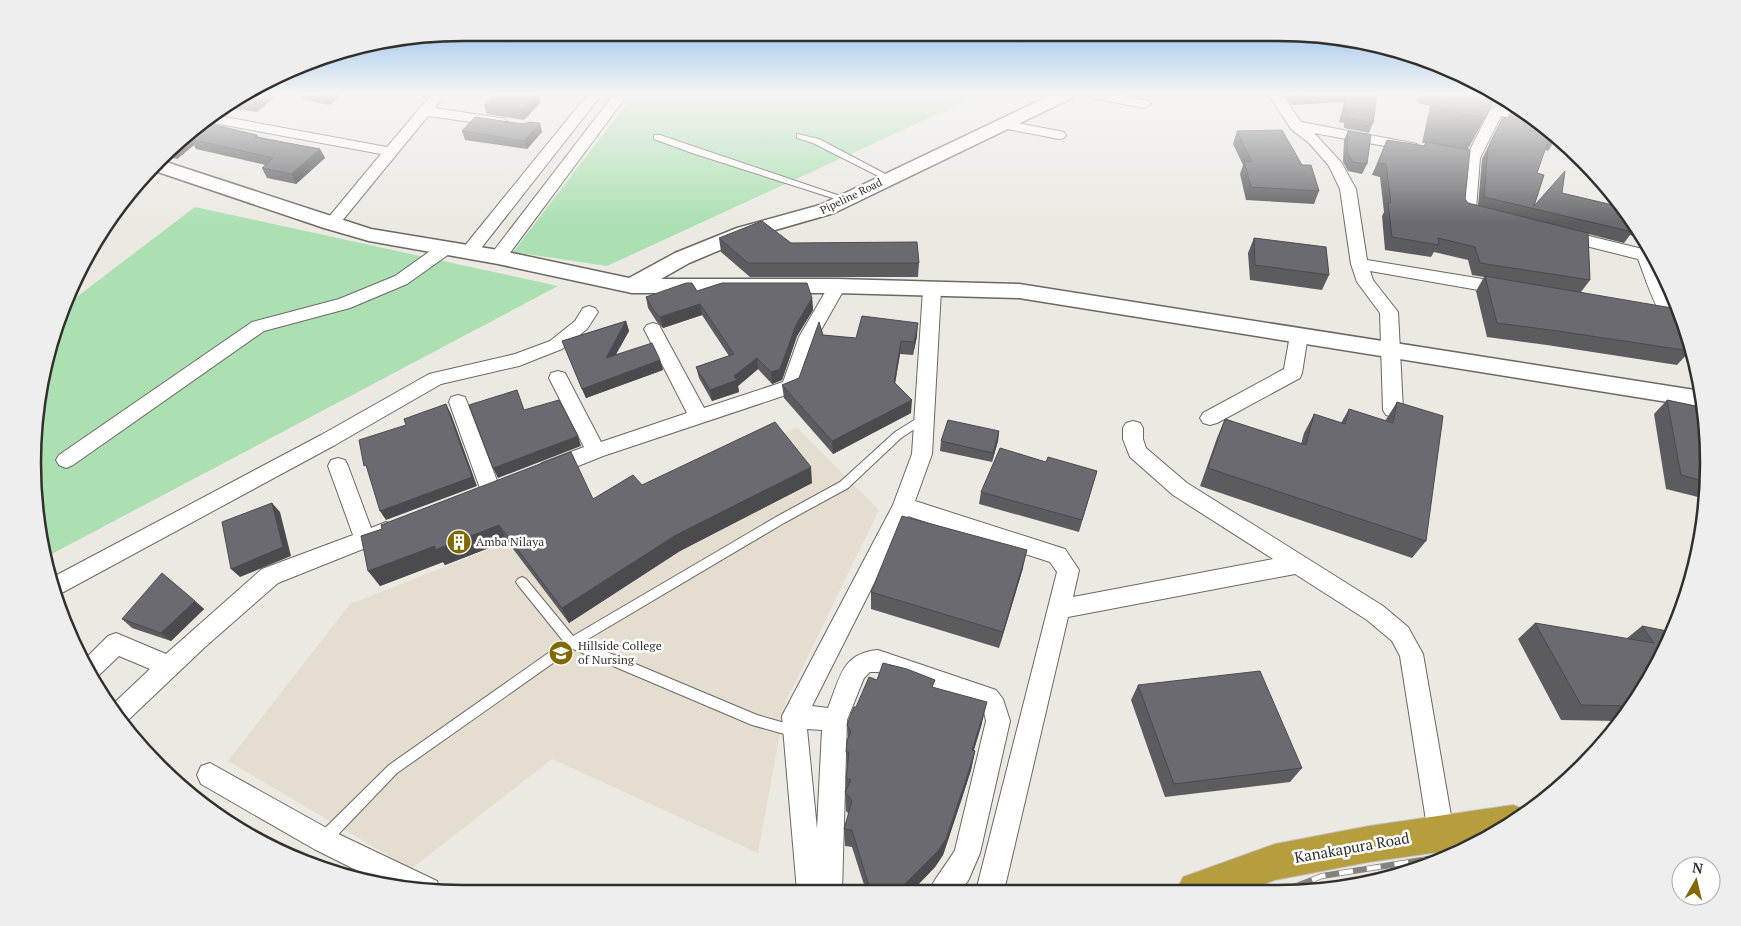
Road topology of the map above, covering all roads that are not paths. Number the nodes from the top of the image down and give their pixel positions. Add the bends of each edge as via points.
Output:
1 (312, 137) edge
2 (404, 137) edge
3 (560, 137) edge
4 (588, 137) edge
5 (660, 137) edge
6 (803, 137) edge
7 (974, 137) edge
8 (1310, 137) edge
9 (1358, 137) edge
10 (1480, 137) edge
11 (1424, 149) edge
12 (392, 152) junction
13 (163, 167) edge
14 (889, 178) junction
15 (845, 199) junction
16 (1506, 222) edge
17 (331, 224) junction
18 (1545, 231) edge
19 (446, 248) junction
20 (468, 252) junction
21 (498, 257) junction
22 (1359, 264) junction
23 (632, 286) junction
24 (837, 286) junction
25 (932, 290) junction
26 (1524, 292) edge
27 (589, 312) dead end
28 (1650, 313) edge
29 (1670, 316) junction
30 (1674, 320) edge
31 (653, 328) dead end
32 (1299, 335) junction
33 (1390, 349) junction
34 (558, 378) dead end
35 (1695, 399) edge
36 (458, 402) dead end
37 (1392, 410) dead end
38 (699, 417) junction
39 (925, 418) junction
40 (1210, 418) dead end
41 (1133, 428) dead end
42 (596, 451) junction
43 (66, 460) dead end
44 (338, 466) dead end
45 (902, 506) junction
46 (401, 526) edge
47 (365, 540) junction
48 (1298, 564) junction
49 (522, 582) dead end
50 (60, 584) edge
51 (1059, 609) junction
52 (572, 643) junction
53 (93, 666) edge
54 (169, 667) junction
55 (122, 711) edge
56 (835, 720) junction
57 (795, 723) junction
58 (210, 775) dead end
59 (1493, 826) edge
60 (1441, 833) junction
61 (323, 840) junction
62 (406, 881) edge
63 (809, 885) edge
64 (828, 885) edge
65 (948, 885) edge
66 (991, 885) edge
67 (1210, 885) edge

1 - 12 street
2 - 12 street
3 - 20 street
4 - 21 street
5 - 15 lane
6 - 14 lane
7 - 14 street, Pipeline Road
8 - 22 street via 1336,165 1348,189
9 - 11 street
10 - 16 street via 1468,157 1468,212
12 - 17 street
13 - 17 street
14 - 15 street, Pipeline Road
15 - 23 street, Pipeline Road via 818,213 744,232 682,258
17 - 19 street
18 - 29 street via 1644,255
19 - 20 street
19 - 43 street via 402,280 344,304 258,326
20 - 21 street
21 - 23 street
22 - 26 street
22 - 33 street via 1365,282 1389,312
23 - 24 street
24 - 25 street
24 - 38 street via 808,337 791,386
25 - 32 street via 1019,291
25 - 39 street
27 - 50 street via 581,325 556,345 518,360 436,379
28 - 29 street
29 - 30 street
31 - 38 street
32 - 33 street
32 - 40 street via 1293,373
33 - 35 street
33 - 37 street
34 - 42 street
36 - 42 street via 500,488
38 - 42 street
39 - 45 street via 922,454
39 - 52 lane via 898,435 844,485
41 - 48 street via 1137,452 1180,489
44 - 47 street
45 - 51 street via 1057,555 1068,570
45 - 57 street
46 - 47 street
47 - 54 street via 270,576
48 - 51 street
48 - 60 street via 1375,613 1400,634 1411,654
49 - 52 lane
51 - 66 street
52 - 57 lane via 761,723
52 - 61 lane via 393,769
53 - 54 street via 116,643
54 - 55 street
56 - 57 street
56 - 64 street
56 - 65 street via 855,671 865,662 878,661 984,696 994,704 998,722 967,853
57 - 63 street
58 - 61 street
59 - 60 highway, Kanakapura Road
60 - 67 highway, Kanakapura Road via 1275,862
61 - 62 street

